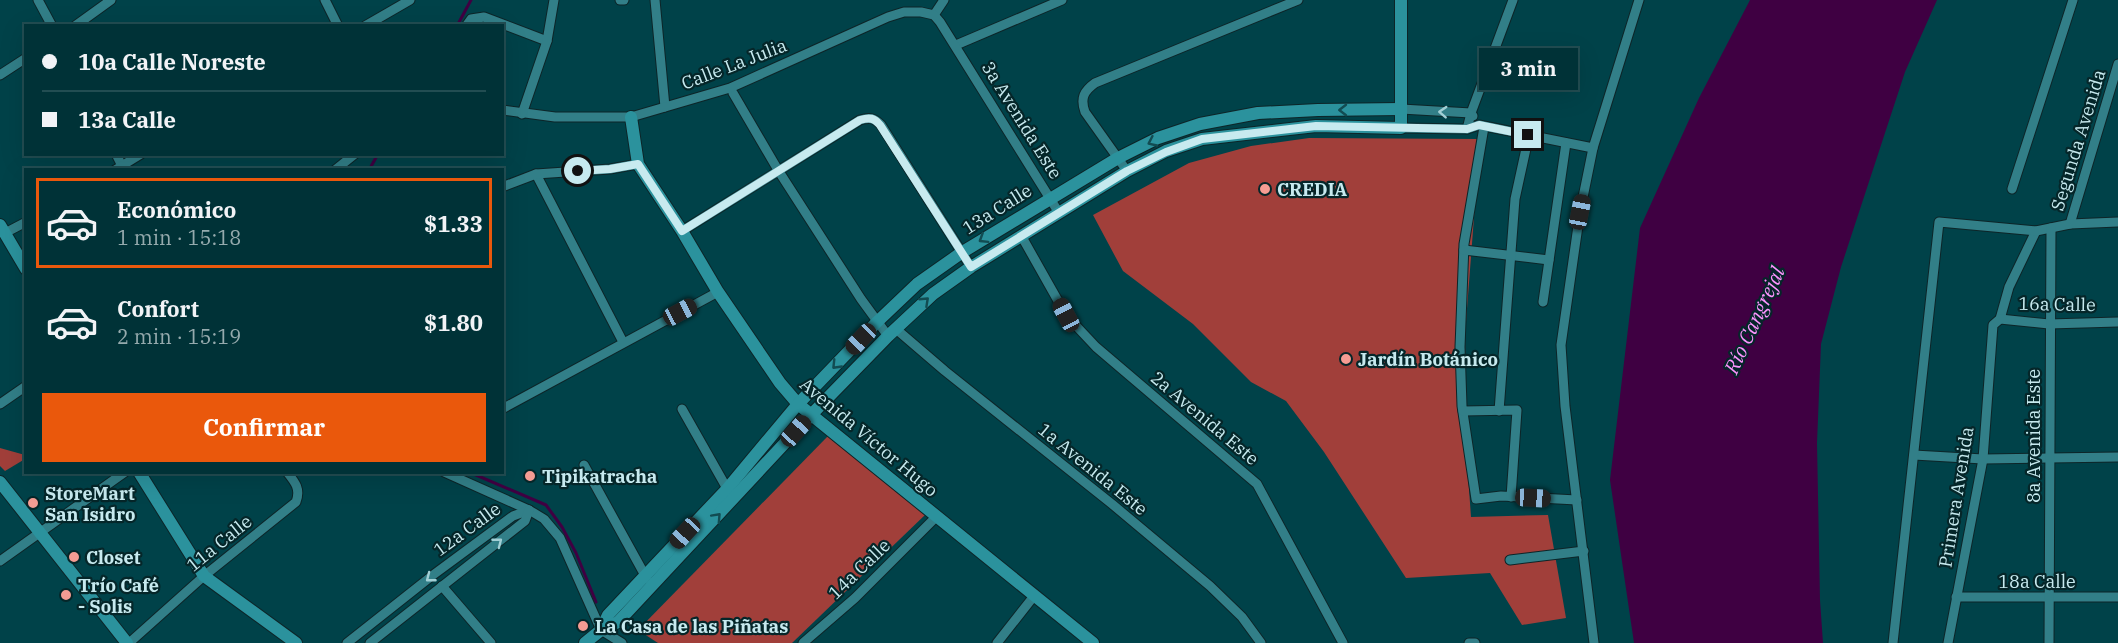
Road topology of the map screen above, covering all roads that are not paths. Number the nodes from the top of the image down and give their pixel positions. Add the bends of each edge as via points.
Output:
1 (38, 0) edge
2 (111, 0) edge
3 (325, 0) edge
4 (410, 0) edge
5 (554, 0) edge
6 (655, 0) edge
7 (944, 0) edge
8 (1062, 0) edge
9 (1298, 0) edge
10 (1401, 0) edge
11 (1513, 0) edge
12 (1639, 0) edge
13 (2073, 0) edge
14 (934, 15) junction
15 (51, 24) edge
16 (78, 24) edge
17 (337, 24) edge
18 (368, 24) edge
19 (468, 24) edge
20 (503, 24) edge
21 (504, 24) edge
22 (547, 40) junction
23 (956, 45) junction
24 (24, 59) edge
25 (2118, 64) edge
26 (0, 75) edge
27 (733, 93) dead end
28 (665, 107) junction
29 (1401, 109) junction
30 (504, 110) edge
31 (1258, 113) junction
32 (1470, 113) junction
33 (522, 114) junction
34 (631, 117) junction
35 (1481, 126) junction
36 (1401, 128) junction
37 (1467, 129) junction
38 (1259, 132) junction
39 (1528, 135) junction
40 (1566, 143) junction
41 (1593, 148) junction
42 (138, 156) edge
43 (352, 156) edge
44 (1118, 158) junction
45 (638, 164) junction
46 (118, 168) edge
47 (338, 168) edge
48 (778, 170) junction
49 (1127, 171) junction
50 (536, 174) junction
51 (504, 186) edge
52 (2012, 189) dead end
53 (1050, 197) junction
54 (1059, 213) junction
55 (2118, 222) edge
56 (24, 223) edge
57 (2070, 224) junction
58 (2051, 228) junction
59 (682, 231) junction
60 (2036, 231) junction
61 (2, 232) edge
62 (1022, 237) junction
63 (1464, 250) junction
64 (961, 253) junction
65 (1511, 256) junction
66 (1549, 260) junction
67 (24, 266) edge
68 (971, 267) junction
69 (718, 292) junction
70 (1544, 302) dead end
71 (1998, 320) junction
72 (877, 322) junction
73 (2118, 322) edge
74 (2049, 324) junction
75 (892, 332) junction
76 (623, 342) junction
77 (24, 387) edge
78 (0, 404) edge
79 (798, 404) junction
80 (504, 408) edge
81 (682, 409) dead end
82 (1463, 411) junction
83 (1499, 411) junction
84 (811, 415) junction
85 (1914, 455) junction
86 (2118, 456) edge
87 (1983, 459) junction
88 (2050, 459) junction
89 (584, 465) dead end
90 (122, 474) edge
91 (140, 474) edge
92 (289, 474) edge
93 (448, 474) edge
94 (0, 482) edge
95 (731, 494) junction
96 (1511, 496) junction
97 (1577, 500) junction
98 (529, 510) junction
99 (936, 517) junction
100 (39, 533) junction
101 (1584, 551) junction
102 (1510, 560) dead end
103 (0, 561) edge
104 (204, 576) junction
105 (648, 581) junction
106 (442, 586) junction
107 (1034, 596) junction
108 (1956, 597) junction
109 (2049, 597) junction
110 (2118, 597) edge
111 (601, 630) junction
112 (128, 643) edge
113 (296, 643) edge
114 (347, 643) edge
115 (369, 643) edge
116 (491, 643) edge
117 (585, 643) edge
118 (622, 643) edge
119 (803, 643) edge
120 (997, 643) edge
121 (1093, 643) edge
122 (1261, 643) edge
123 (1343, 643) edge
124 (1469, 643) edge
125 (1475, 643) edge
126 (1594, 643) edge
127 (1893, 643) edge
128 (1948, 643) edge
129 (2049, 643) edge

1 - 15 street
2 - 16 street
3 - 17 street
4 - 18 street
5 - 22 street
6 - 28 street
7 - 14 street
8 - 23 street
9 - 44 street via 1088,88 1083,96 1084,112
10 - 29 street
11 - 32 street
12 - 41 street
13 - 52 street
14 - 23 street
14 - 28 street, Calle La Julia via 912,12 888,16 730,87
19 - 20 street via 484,17
21 - 22 street
22 - 33 street
23 - 53 street, 3a Avenida Este
24 - 26 street
25 - 57 street, Segunda Avenida
27 - 48 street, 1a Avenida Este
28 - 34 street, Calle La Julia
29 -> 31 street, 13a Calle
32 -> 29 street, 13a Calle
29 - 36 street
30 - 33 street, Calle La Julia
31 - 38 street
31 -> 44 street, 13a Calle via 1200,124 1158,138
32 - 35 street
32 - 37 street
33 - 34 street, Calle La Julia
34 - 45 street, Avenida Víctor Hugo
35 - 37 street, 13a Calle
35 - 39 street, 13a Calle
35 - 63 street
36 - 37 street, 13a Calle
36 - 38 street, 13a Calle via 1316,126
38 - 49 street, 13a Calle via 1202,139
39 - 40 street, 13a Calle
39 - 65 street via 1515,199
40 - 41 street, 13a Calle
40 - 66 street
41 - 97 street via 1561,345
42 - 46 street
43 - 47 street
44 - 49 street
44 - 53 street, 13a Calle
45 - 50 street
45 - 59 street, Avenida Víctor Hugo
48 - 59 street
48 - 64 street via 860,120 875,119
48 - 72 street, 1a Avenida Este
49 - 54 street, 13a Calle
50 - 51 street
50 - 76 street
53 - 54 street, 3a Avenida Este
53 -> 64 street, 13a Calle
54 - 62 street, 13a Calle
55 - 57 street
56 - 61 street
57 - 58 street
58 - 60 street
58 - 74 street, 8a Avenida Este
59 - 69 street, Avenida Víctor Hugo
60 - 71 street, Primera Avenida via 2008,287
60 - 85 street via 1939,222
61 - 67 street
62 - 68 street, 13a Calle
62 - 123 street, 2a Avenida Este via 1066,315 1096,347 1257,484
63 - 65 street
63 - 82 street via 1460,347
64 - 68 street
64 - 72 street, 13a Calle via 917,284
65 - 66 street
65 - 83 street
66 - 70 street
75 -> 68 street, 13a Calle via 933,294
69 - 76 street
69 - 79 street, Avenida Víctor Hugo
71 - 74 street, 16a Calle
71 - 87 street, Primera Avenida via 1993,325
72 - 75 street, 1a Avenida Este
72 -> 79 street, 13a Calle
73 - 74 street, 16a Calle
74 - 88 street, 8a Avenida Este
75 - 84 street, 13a Calle
75 - 122 street, 1a Avenida Este via 1210,586 1242,616
76 - 80 street
77 - 78 street
79 - 84 street, Avenida Víctor Hugo
79 - 95 street, 13a Calle
81 - 95 street
82 - 83 street
82 - 96 street via 1476,500
83 - 96 street via 1517,410
84 - 95 street, 13a Calle
84 - 99 street, Avenida Víctor Hugo
85 - 87 street
85 - 127 street
86 - 88 street
87 - 88 street
87 - 108 street, Primera Avenida
88 - 109 street, 8a Avenida Este
89 - 105 street
90 - 100 street
91 - 104 street
92 - 104 street, 11a Calle via 297,485 296,502
93 - 98 street
94 - 100 street
95 - 105 street, 13a Calle
96 - 97 street
97 - 101 street
106 -> 98 street, 12a Calle via 525,520
98 - 111 street via 544,519 560,538
98 -> 114 street, 12a Calle via 504,522
99 - 107 street, Avenida Víctor Hugo
99 - 119 street, 14a Calle via 855,598
100 - 103 street
100 - 112 street
101 - 102 street
101 - 126 street
104 - 112 street, 11a Calle
104 - 113 street
105 - 111 street, 13a Calle via 608,615
106 - 115 street, 12a Calle
106 - 116 street
107 - 120 street
107 - 121 street, Avenida Víctor Hugo
108 - 109 street, 18a Calle
108 - 128 street, Primera Avenida
109 - 110 street, 18a Calle
109 - 129 street, 8a Avenida Este
111 - 117 street, 13a Calle
111 - 118 street
124 - 125 street

